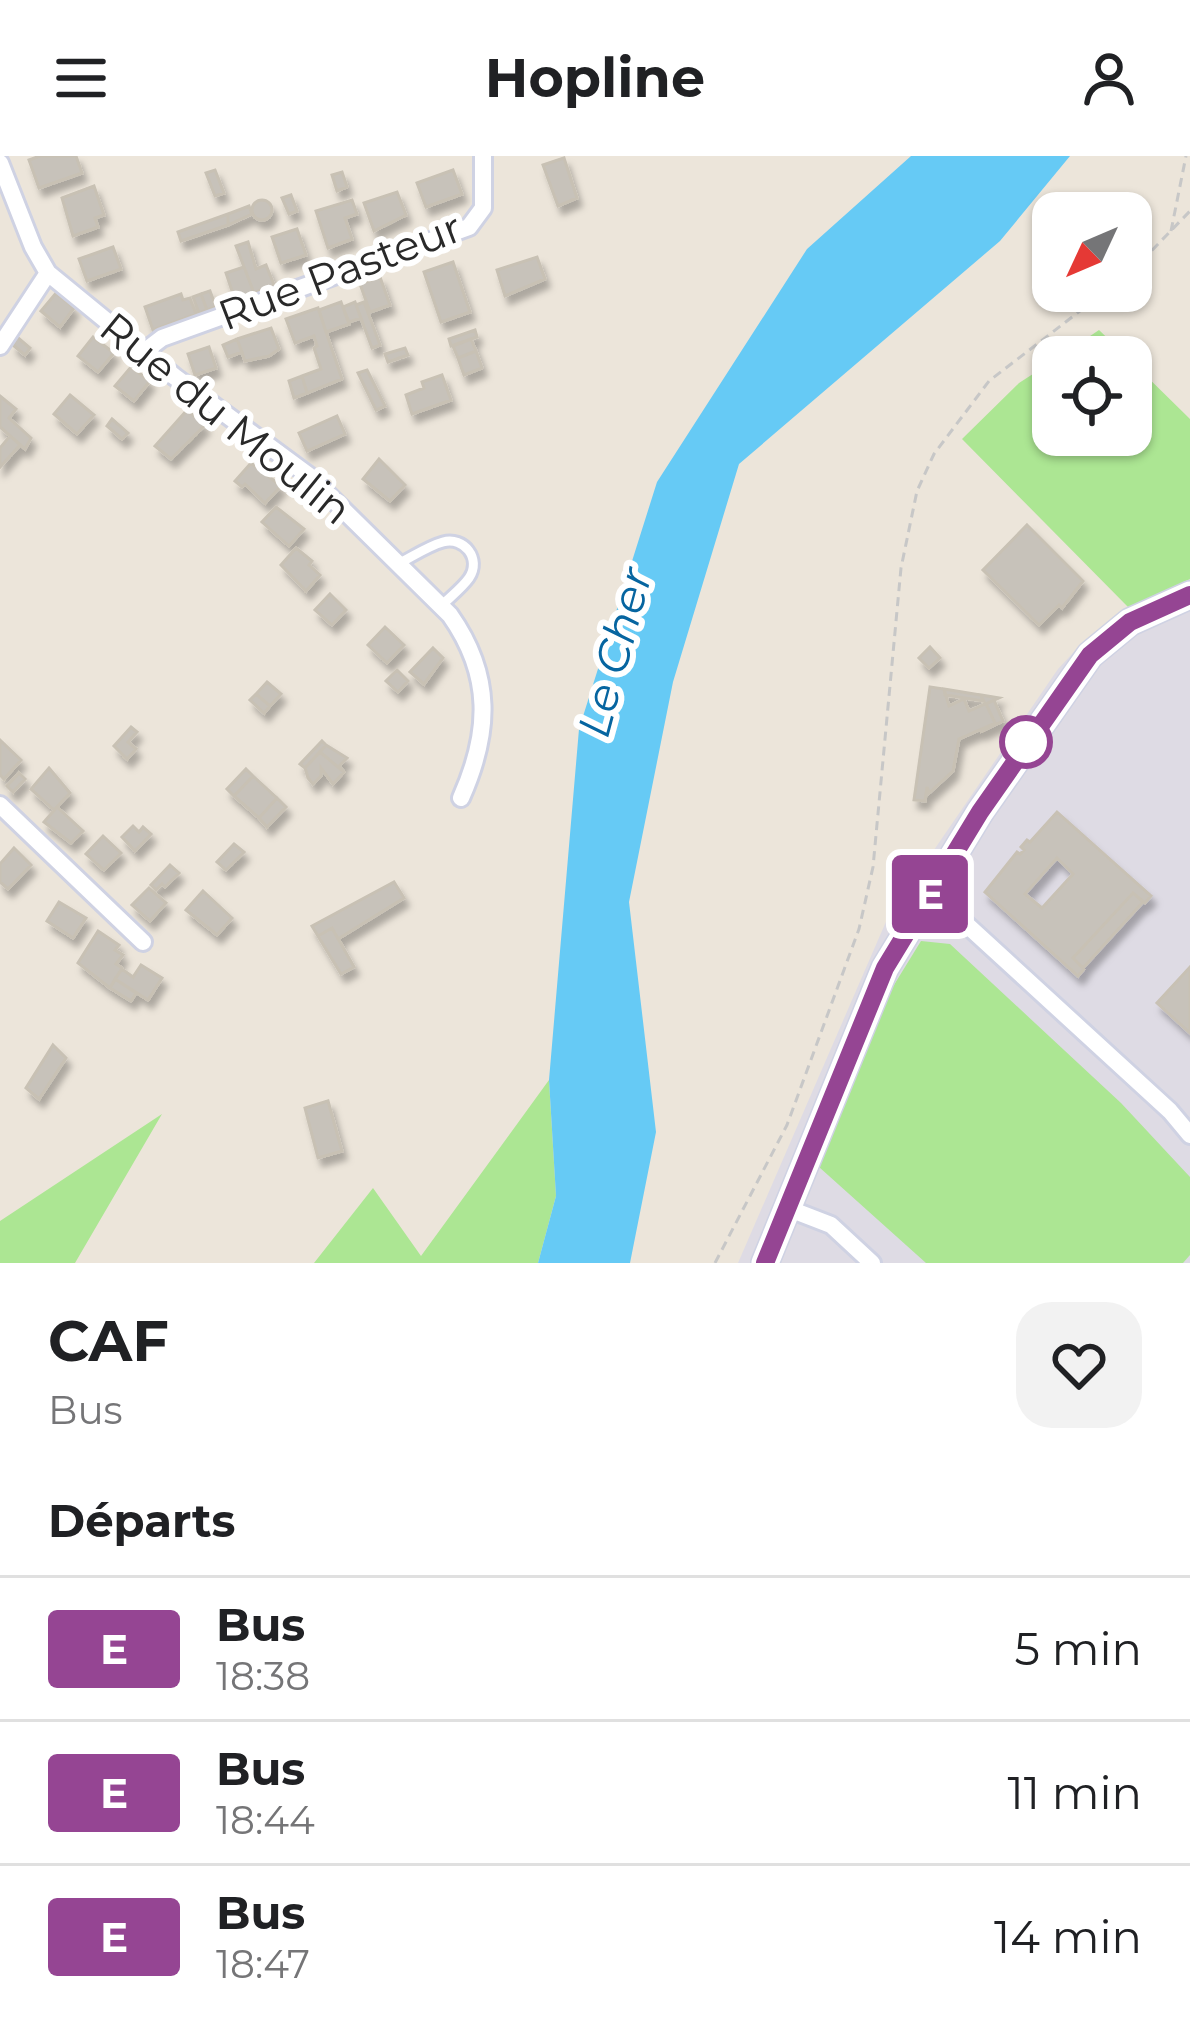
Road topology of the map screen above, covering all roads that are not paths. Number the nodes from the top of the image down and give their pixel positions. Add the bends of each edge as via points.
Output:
1 (483, 156) edge
2 (0, 163) edge
3 (48, 273) junction
4 (0, 346) edge
5 (145, 351) junction
6 (398, 564) junction
7 (1190, 595) edge
8 (441, 606) junction
9 (461, 798) dead end
10 (2, 811) edge
11 (931, 892) junction
12 (142, 942) dead end
13 (1190, 1135) edge
14 (787, 1208) junction
15 (765, 1263) edge
16 (872, 1263) edge

1 - 5 street, Rue Pasteur via 483,208 469,227 162,338
2 - 3 street, Rue du Moulin
3 - 4 street
3 - 5 street, Rue du Moulin
5 - 6 street, Rue du Moulin via 308,475
6 - 8 street, Rue du Moulin
6 - 8 lane via 446,541 471,552 468,580
7 - 11 street via 1130,622 1090,655
8 - 9 street, Rue du Moulin via 466,637 483,697 484,732
10 - 12 street
11 - 13 street
11 - 14 street via 885,968
14 - 15 street
14 - 16 street via 830,1225

